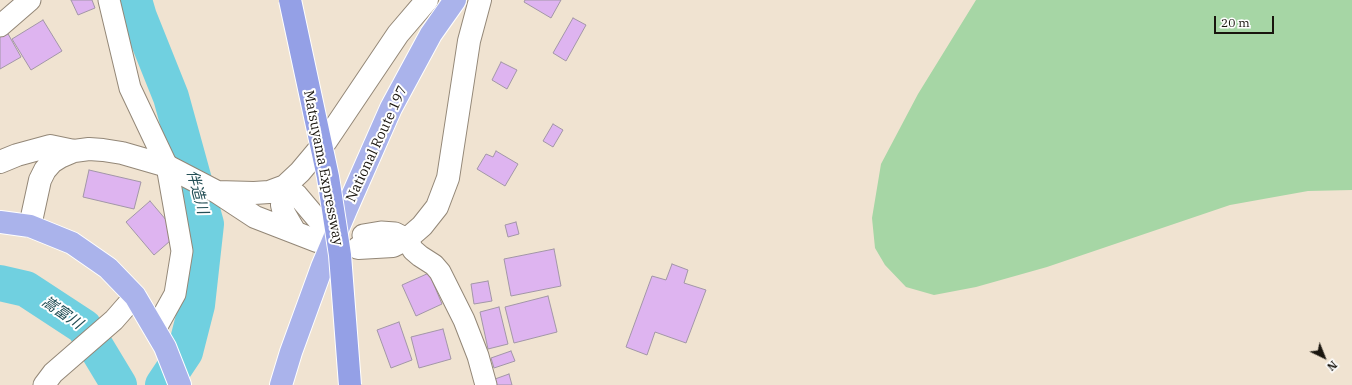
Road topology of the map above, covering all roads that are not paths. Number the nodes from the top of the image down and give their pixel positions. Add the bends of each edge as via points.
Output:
1 (30, 0) edge
2 (109, 0) edge
3 (290, 0) edge
4 (427, 0) edge
5 (455, 0) edge
6 (480, 0) edge
7 (0, 26) edge
8 (74, 151) junction
9 (0, 162) edge
10 (172, 168) junction
11 (285, 186) junction
12 (240, 200) junction
13 (0, 222) edge
14 (30, 226) junction
15 (295, 232) junction
16 (321, 234) joint
17 (406, 239) junction
18 (360, 242) dead end
19 (135, 296) junction
20 (160, 339) junction
21 (49, 379) edge
22 (180, 385) edge
23 (281, 385) edge
24 (350, 385) edge
25 (486, 385) edge

1 - 7 street
2 - 10 street via 130,88
3 - 24 highway, Matsuyama Expressway, bridge via 328,178 340,255
4 - 11 street via 398,34 326,141
5 - 23 highway, National Route 197 via 431,34 385,123 322,267
6 - 17 street via 469,41 448,178 437,207 422,226
8 - 9 street via 50,146
8 - 10 street via 89,149 122,153
8 - 14 street via 52,162 45,170 37,190
10 - 12 street via 217,192
10 - 20 street via 182,251 175,294
11 - 12 street via 269,192 254,193
11 - 15 street via 282,206
11 - 16 street via 297,195
12 - 15 street via 255,217
13 - 14 highway
14 - 19 highway via 72,243 108,268
15 - 16 street
17 - 18 street via 393,246
17 - 25 street via 413,250 440,272 464,320
19 - 20 highway
19 - 21 street via 114,320
20 - 22 highway

